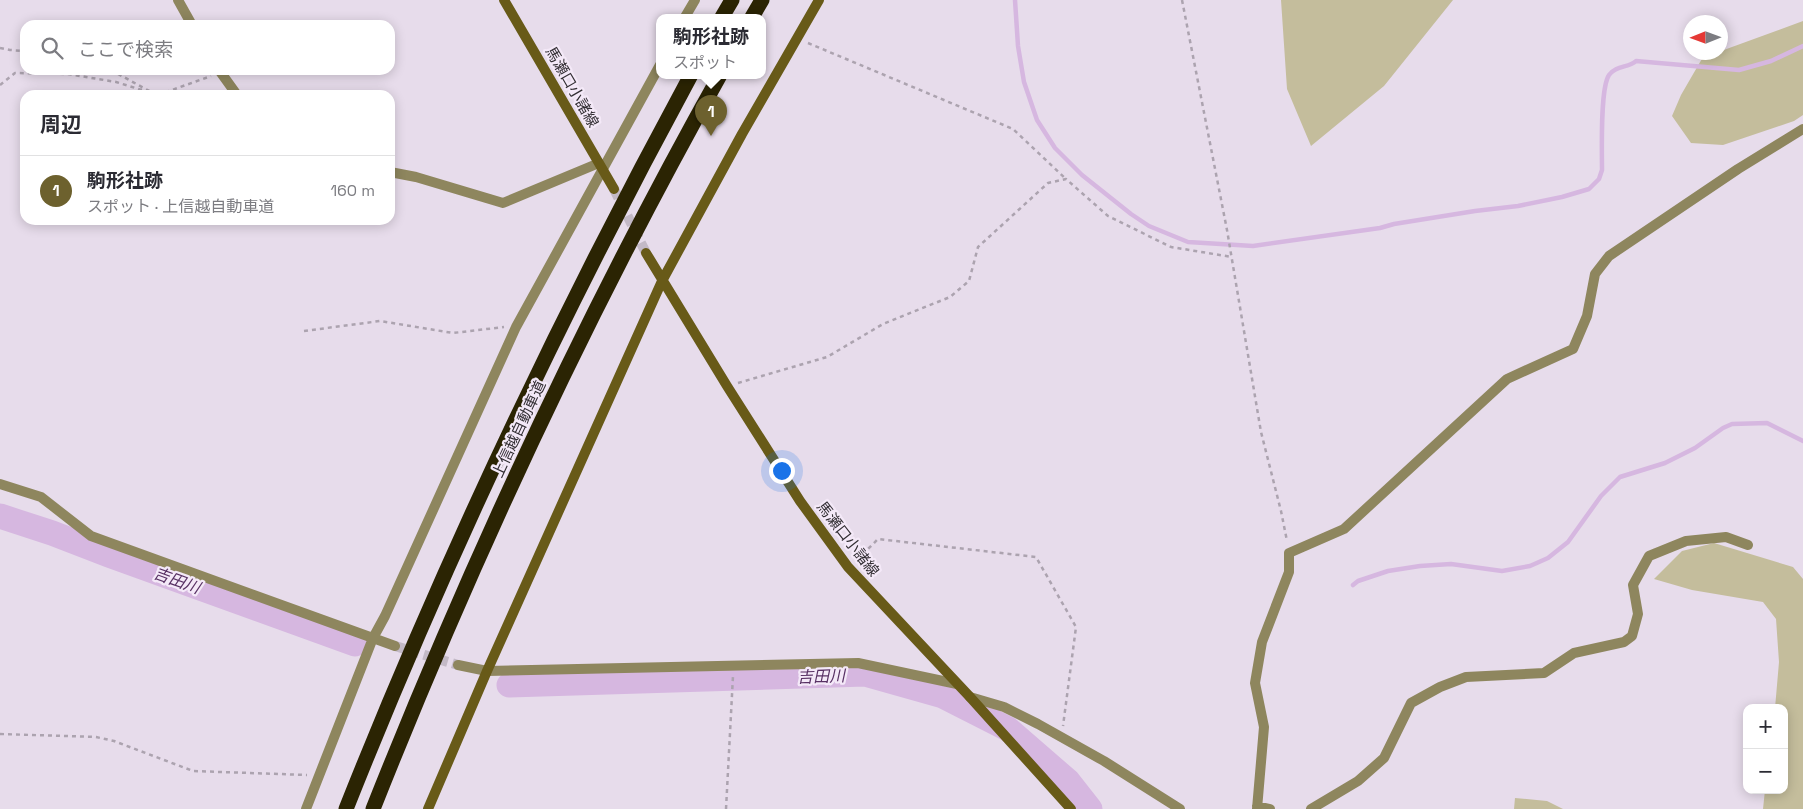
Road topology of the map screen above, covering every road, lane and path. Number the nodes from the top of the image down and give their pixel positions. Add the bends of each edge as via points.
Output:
1 (178, 0) edge
2 (504, 0) edge
3 (695, 0) edge
4 (732, 0) edge
5 (762, 0) edge
6 (819, 0) edge
7 (1182, 0) edge
8 (688, 14) edge
9 (724, 14) edge
10 (754, 14) edge
11 (189, 20) edge
12 (797, 38) junction
13 (0, 48) edge
14 (20, 51) edge
15 (656, 72) edge
16 (20, 73) edge
17 (74, 75) edge
18 (120, 75) edge
19 (212, 75) edge
20 (222, 75) edge
21 (689, 79) edge
22 (718, 79) edge
23 (0, 85) edge
24 (142, 90) edge
25 (149, 90) edge
26 (171, 90) edge
27 (233, 90) edge
28 (1803, 129) edge
29 (601, 166) junction
30 (395, 173) edge
31 (1066, 179) junction
32 (614, 189) tunnel mouth
33 (646, 253) tunnel mouth
34 (1232, 257) junction
35 (662, 281) junction
36 (516, 327) junction
37 (304, 331) dead end
38 (727, 386) junction
39 (0, 484) edge
40 (1748, 545) dead end
41 (1289, 553) junction
42 (848, 567) junction
43 (373, 638) junction
44 (395, 646) tunnel mouth
45 (458, 665) tunnel mouth
46 (734, 666) junction
47 (487, 671) junction
48 (957, 684) junction
49 (970, 697) junction
50 (0, 734) edge
51 (1061, 737) junction
52 (319, 775) junction
53 (1257, 808) edge
54 (306, 809) edge
55 (346, 809) edge
56 (373, 809) edge
57 (428, 809) edge
58 (726, 809) edge
59 (1071, 809) edge
60 (1180, 809) edge
61 (1270, 809) edge
62 (1311, 809) edge

1 - 11 street
2 - 29 main road, 馬瀬口小諸線
3 - 8 street
4 - 9 highway
5 - 10 highway
6 - 12 main road
7 - 34 path
12 - 31 path via 1013,129
12 - 35 main road
13 - 14 path
15 - 29 street
16 - 23 path via 15,73
17 - 24 path
18 - 25 path
19 - 26 path
20 - 27 street
21 - 55 highway, 上信越自動車道 via 612,222 515,420 415,643
22 - 56 highway, 上信越自動車道 via 630,242 536,433 438,651
28 - 41 street via 1609,256 1595,274 1587,316 1573,349 1507,379 1344,529
29 - 30 street via 503,203
29 - 32 main road, 馬瀬口小諸線
29 - 36 street
31 - 34 path via 1108,216 1171,247
31 - 38 path via 1048,183 978,247 969,281 950,297 883,324 827,357
33 - 35 main road, 馬瀬口小諸線
34 - 41 path via 1261,432
35 - 38 main road, 馬瀬口小諸線
35 - 47 main road
36 - 37 path via 453,333 380,322
36 - 43 street
38 - 42 main road, 馬瀬口小諸線 via 800,501
39 - 43 street via 41,497 91,536
40 - 62 street via 1726,537 1686,541 1649,556 1633,585 1638,614 1632,636 1624,642 1574,653 1544,673 1466,677 1410,703 1384,758 1358,781
41 - 53 street via 1289,572 1262,642 1255,683 1264,727
42 - 48 main road, 馬瀬口小諸線
42 - 51 path via 878,539 1036,557 1076,627
43 - 44 street
43 - 52 street
45 - 47 street
46 - 47 street
46 - 48 street via 858,663
46 - 58 path
47 - 57 main road
48 - 49 main road, 馬瀬口小諸線
49 - 51 street via 1004,707
49 - 59 main road, 馬瀬口小諸線
50 - 52 path via 114,740 193,771
51 - 60 street
52 - 54 street
53 - 61 street

